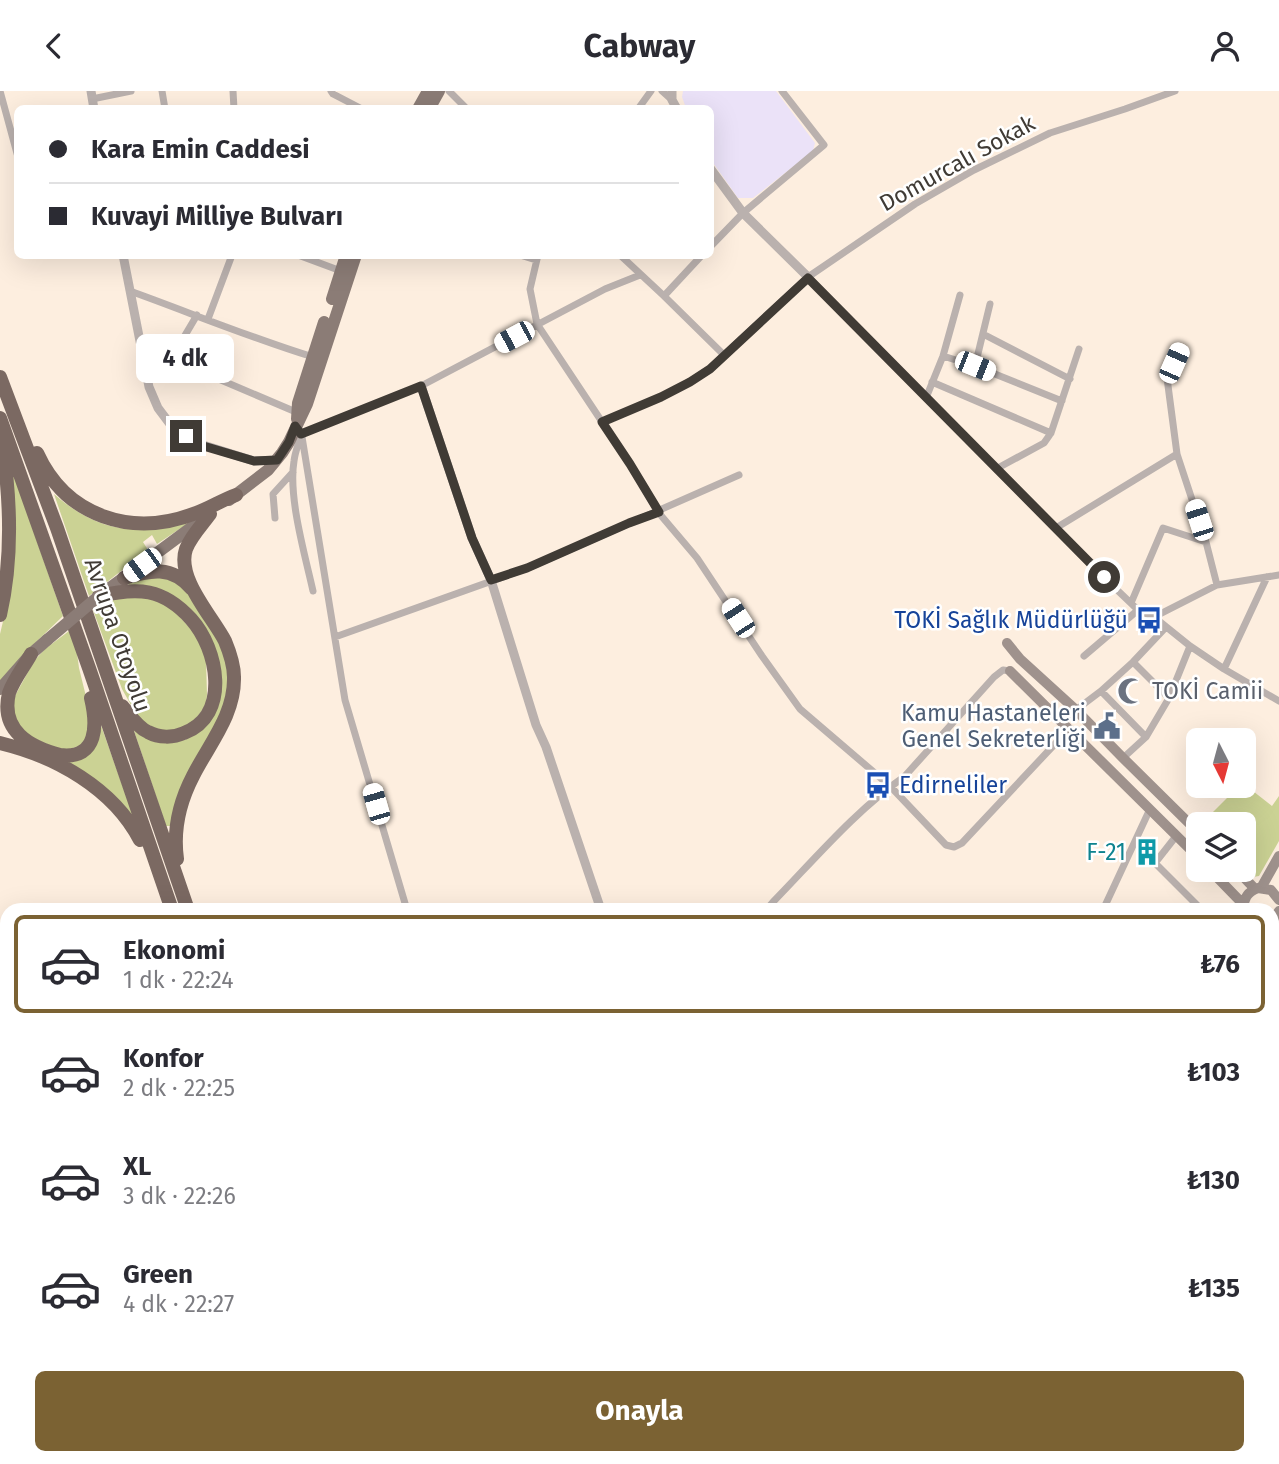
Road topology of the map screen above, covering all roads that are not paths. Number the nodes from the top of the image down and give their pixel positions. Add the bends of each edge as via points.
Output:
1 (131, 91) edge
2 (331, 91) edge
3 (449, 91) edge
4 (662, 91) edge
5 (782, 91) edge
6 (1175, 91) edge
7 (0, 92) edge
8 (92, 99) edge
9 (674, 100) edge
10 (354, 105) edge
11 (463, 105) edge
12 (14, 136) edge
13 (714, 173) edge
14 (743, 213) junction
15 (714, 243) edge
16 (124, 259) edge
17 (230, 259) edge
18 (309, 259) edge
19 (345, 259) edge
20 (355, 259) edge
21 (537, 259) edge
22 (624, 259) edge
23 (698, 259) edge
24 (341, 271) junction
25 (640, 275) junction
26 (808, 278) junction
27 (130, 291) junction
28 (960, 295) dead end
29 (664, 296) junction
30 (990, 304) dead end
31 (197, 315) junction
32 (208, 319) junction
33 (537, 324) junction
34 (984, 334) junction
35 (141, 346) junction
36 (1181, 348) dead end
37 (1079, 349) dead end
38 (724, 355) junction
39 (943, 356) junction
40 (313, 357) junction
41 (171, 359) junction
42 (975, 366) junction
43 (0, 377) edge
44 (1070, 379) junction
45 (932, 382) junction
46 (421, 386) junction
47 (926, 398) junction
48 (1062, 401) junction
49 (5, 418) edge
50 (602, 422) junction
51 (297, 424) junction
52 (1051, 433) junction
53 (1177, 454) junction
54 (277, 460) junction
55 (996, 469) junction
56 (293, 471) junction
57 (739, 475) dead end
58 (236, 495) junction
59 (659, 512) junction
60 (210, 514) junction
61 (275, 517) dead end
62 (1056, 528) junction
63 (1206, 542) junction
64 (1279, 575) edge
65 (1267, 577) junction
66 (124, 578) junction
67 (491, 580) junction
68 (1217, 585) junction
69 (313, 591) dead end
70 (195, 593) junction
71 (99, 596) junction
72 (1131, 603) junction
73 (1138, 610) junction
74 (0, 615) edge
75 (1154, 617) junction
76 (1166, 627) junction
77 (335, 637) junction
78 (1007, 643) dead end
79 (1190, 646) junction
80 (31, 654) junction
81 (1084, 656) dead end
82 (1133, 662) junction
83 (89, 668) junction
84 (1224, 670) junction
85 (1010, 671) joint
86 (0, 689) edge
87 (1101, 691) junction
88 (1169, 698) junction
89 (116, 699) junction
90 (1279, 701) edge
91 (1076, 710) junction
92 (1064, 726) junction
93 (0, 731) edge
94 (1146, 737) junction
95 (0, 743) edge
96 (17, 747) junction
97 (1123, 758) junction
98 (890, 786) junction
99 (1150, 809) junction
100 (1186, 820) edge
101 (1177, 835) junction
102 (1186, 844) edge
103 (1279, 856) edge
104 (155, 861) junction
105 (1221, 882) edge
106 (1251, 882) edge
107 (181, 888) junction
108 (1258, 888) junction
109 (1279, 896) edge
110 (170, 903) edge
111 (186, 903) edge
112 (405, 903) edge
113 (599, 903) edge
114 (771, 903) edge
115 (1106, 903) edge
116 (1195, 903) edge
117 (1239, 903) edge
118 (1244, 903) edge

1 - 8 street
2 - 10 street
3 - 11 street
4 - 9 street
5 - 14 street via 824,145
6 - 26 street, Domurcalı Sokak via 1050,133 974,170 915,204
7 - 12 street
13 - 14 street
14 - 15 street
14 - 26 street
16 - 27 street
17 - 32 street
18 - 24 street
19 - 24 main road
20 - 51 main road
21 - 33 street via 530,289
22 - 25 street
23 - 29 street
24 - 40 main road
25 - 29 street
25 - 33 street
26 - 38 street, Domurcalı Sokak
26 - 47 street
27 - 31 street
27 - 35 street
28 - 39 street
29 - 38 street
30 - 34 street
31 - 32 street
31 - 41 street
32 - 40 street
33 - 46 street
33 - 50 street
34 - 42 street
34 - 44 street
35 - 41 street
35 - 54 street via 149,387 173,428 200,445 254,461
36 - 53 street via 1167,378
37 - 44 street
38 - 50 street, Domurcalı Sokak via 690,382
39 - 42 street
39 - 45 street
40 - 51 main road
41 - 51 street
42 - 48 street
43 - 49 highway, Avrupa Otoyolu
44 - 48 street
45 - 47 street
45 - 52 street
46 - 51 street
46 - 67 street via 472,538
47 - 55 street
48 - 52 street
49 - 58 highway via 29,437 52,480 73,500 106,518 172,520
49 - 74 highway via 10,543
49 - 83 highway, Avrupa Otoyolu
49 - 89 highway, Avrupa Otoyolu via 57,528
50 - 59 street
51 - 54 main road
51 - 56 street
51 - 77 street
52 - 55 street via 1044,443
53 - 62 street
53 - 63 street
54 - 58 main road
55 - 62 street
56 - 61 street via 273,494
56 - 69 street
57 - 59 street
58 - 60 main road
59 - 67 street
59 - 98 street via 697,558 800,709
60 - 66 main road
60 - 70 highway via 185,553
62 - 72 street
63 - 68 street
63 - 72 street via 1163,528
64 - 65 street
65 - 68 street
65 - 84 street
66 - 70 highway via 168,572
66 - 71 main road
67 - 77 street
67 - 113 street
68 - 75 street
70 - 107 highway via 224,639 234,679 225,720 183,800 176,836
71 - 80 main road, bridge
71 - 89 highway via 134,590 166,598 200,630 213,658 216,682 210,710 197,727 183,734 163,736 146,731
72 - 73 street
73 - 75 street
73 - 81 street
75 - 76 street
76 - 79 street
76 - 82 street
77 - 112 street via 345,700
78 - 91 main road
79 - 84 street
79 - 88 street
80 - 83 highway via 9,692 6,719 29,743 60,755 83,750 94,736
80 - 86 main road
82 - 87 street
82 - 88 street
83 - 104 highway, Avrupa Otoyolu
84 - 90 street
85 - 92 main road
85 - 98 street via 994,677 904,777
87 - 91 street
87 - 94 street
88 - 94 street
89 - 107 highway, Avrupa Otoyolu
91 - 92 street
91 - 97 main road
92 - 98 street via 954,847 946,845
92 - 99 main road
93 - 96 highway
94 - 97 street
95 - 96 highway
96 - 104 highway via 68,770 107,797
97 - 100 main road
98 - 114 street
99 - 101 main road
99 - 115 street
101 - 102 main road
101 - 116 street via 1155,863
103 - 108 main road
104 - 110 highway, Avrupa Otoyolu
105 - 117 main road
106 - 108 main road
107 - 111 highway, Avrupa Otoyolu
108 - 109 main road
108 - 118 main road

